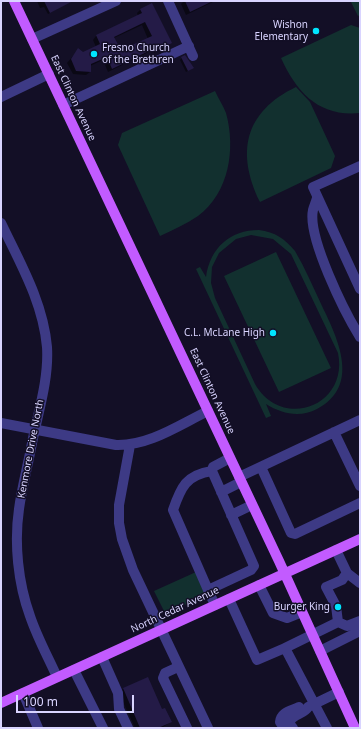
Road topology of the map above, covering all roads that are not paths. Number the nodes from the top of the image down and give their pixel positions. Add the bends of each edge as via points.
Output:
1 (14, 1) edge
2 (116, 1) edge
3 (168, 1) edge
4 (32, 39) junction
5 (189, 46) junction
6 (193, 56) dead end
7 (48, 74) junction
8 (1, 97) edge
9 (63, 105) junction
10 (360, 166) edge
11 (318, 198) junction
12 (1, 223) edge
13 (360, 289) edge
14 (360, 337) edge
15 (208, 411) junction
16 (360, 420) edge
17 (1, 423) edge
18 (35, 429) junction
19 (334, 432) junction
20 (130, 445) junction
21 (230, 458) junction
22 (260, 467) junction
23 (212, 471) junction
24 (240, 479) junction
25 (360, 486) edge
26 (221, 492) junction
27 (360, 504) edge
28 (252, 505) junction
29 (231, 515) junction
30 (360, 539) edge
31 (336, 550) junction
32 (284, 573) junction
33 (347, 573) junction
34 (360, 583) edge
35 (259, 585) junction
36 (208, 590) junction
37 (229, 599) junction
38 (215, 605) junction
39 (302, 612) junction
40 (360, 621) edge
41 (338, 622) junction
42 (161, 630) junction
43 (360, 631) edge
44 (312, 634) junction
45 (285, 648) junction
46 (320, 651) junction
47 (102, 657) junction
48 (178, 667) junction
49 (74, 670) junction
50 (57, 677) junction
51 (339, 692) junction
52 (23, 693) junction
53 (1, 703) edge
54 (310, 706) junction
55 (356, 725) edge
56 (203, 727) edge
57 (38, 728) edge
58 (103, 728) edge
59 (128, 728) edge
60 (187, 728) edge
61 (284, 728) edge
62 (293, 728) edge
63 (327, 728) edge

1 - 4 main road, East Clinton Avenue
2 - 4 street
3 - 5 street
4 - 7 main road, East Clinton Avenue
5 - 6 street
5 - 9 street
7 - 8 street
7 - 9 main road, East Clinton Avenue
9 - 15 main road, East Clinton Avenue
10 - 11 street via 312,188
11 - 13 street
11 - 14 street via 313,210 318,248
12 - 18 street, Kenmore Drive North via 40,308 44,329 47,349 46,374
15 - 20 street via 144,442
15 - 21 main road, East Clinton Avenue
16 - 19 street
17 - 18 street
18 - 20 street via 116,445
18 - 50 street, Kenmore Drive North via 19,509 19,566 30,617
19 - 22 street
19 - 25 street
20 - 42 street via 119,505 119,523 132,570
21 - 23 street via 213,467
21 - 24 main road, East Clinton Avenue
22 - 24 street
22 - 27 street via 291,533 295,534
23 - 26 street
23 - 36 street via 203,472 188,480 178,494 173,510
24 - 26 street
24 - 28 main road, East Clinton Avenue
26 - 29 street
28 - 29 street
28 - 32 main road, East Clinton Avenue
29 - 36 street via 254,566 252,570
30 - 31 main road, North Cedar Avenue
31 - 32 main road, North Cedar Avenue
31 - 33 street
32 - 35 main road, North Cedar Avenue
32 - 39 main road, East Clinton Avenue
33 - 34 street
33 - 41 street via 342,580 326,587 336,606
35 - 37 main road, North Cedar Avenue
35 - 39 street via 273,613 287,618
36 - 38 street
37 - 38 main road, North Cedar Avenue
37 - 45 street via 257,660
38 - 42 main road, North Cedar Avenue
39 - 44 main road, East Clinton Avenue
40 - 41 street via 347,626
41 - 44 street
42 - 47 main road, North Cedar Avenue
42 - 48 street
43 - 46 street
44 - 45 street
44 - 46 main road, East Clinton Avenue
45 - 54 street
46 - 51 main road, East Clinton Avenue
47 - 49 main road, North Cedar Avenue
47 - 59 street via 118,693 119,709
48 - 56 street
48 - 60 street via 163,675
49 - 50 main road, North Cedar Avenue
49 - 58 street
50 - 52 main road, North Cedar Avenue
51 - 54 street
51 - 55 main road, East Clinton Avenue
52 - 53 main road, North Cedar Avenue
52 - 57 street
54 - 61 street via 304,705 284,714 280,722
54 - 62 street via 290,720
54 - 63 street via 319,711

